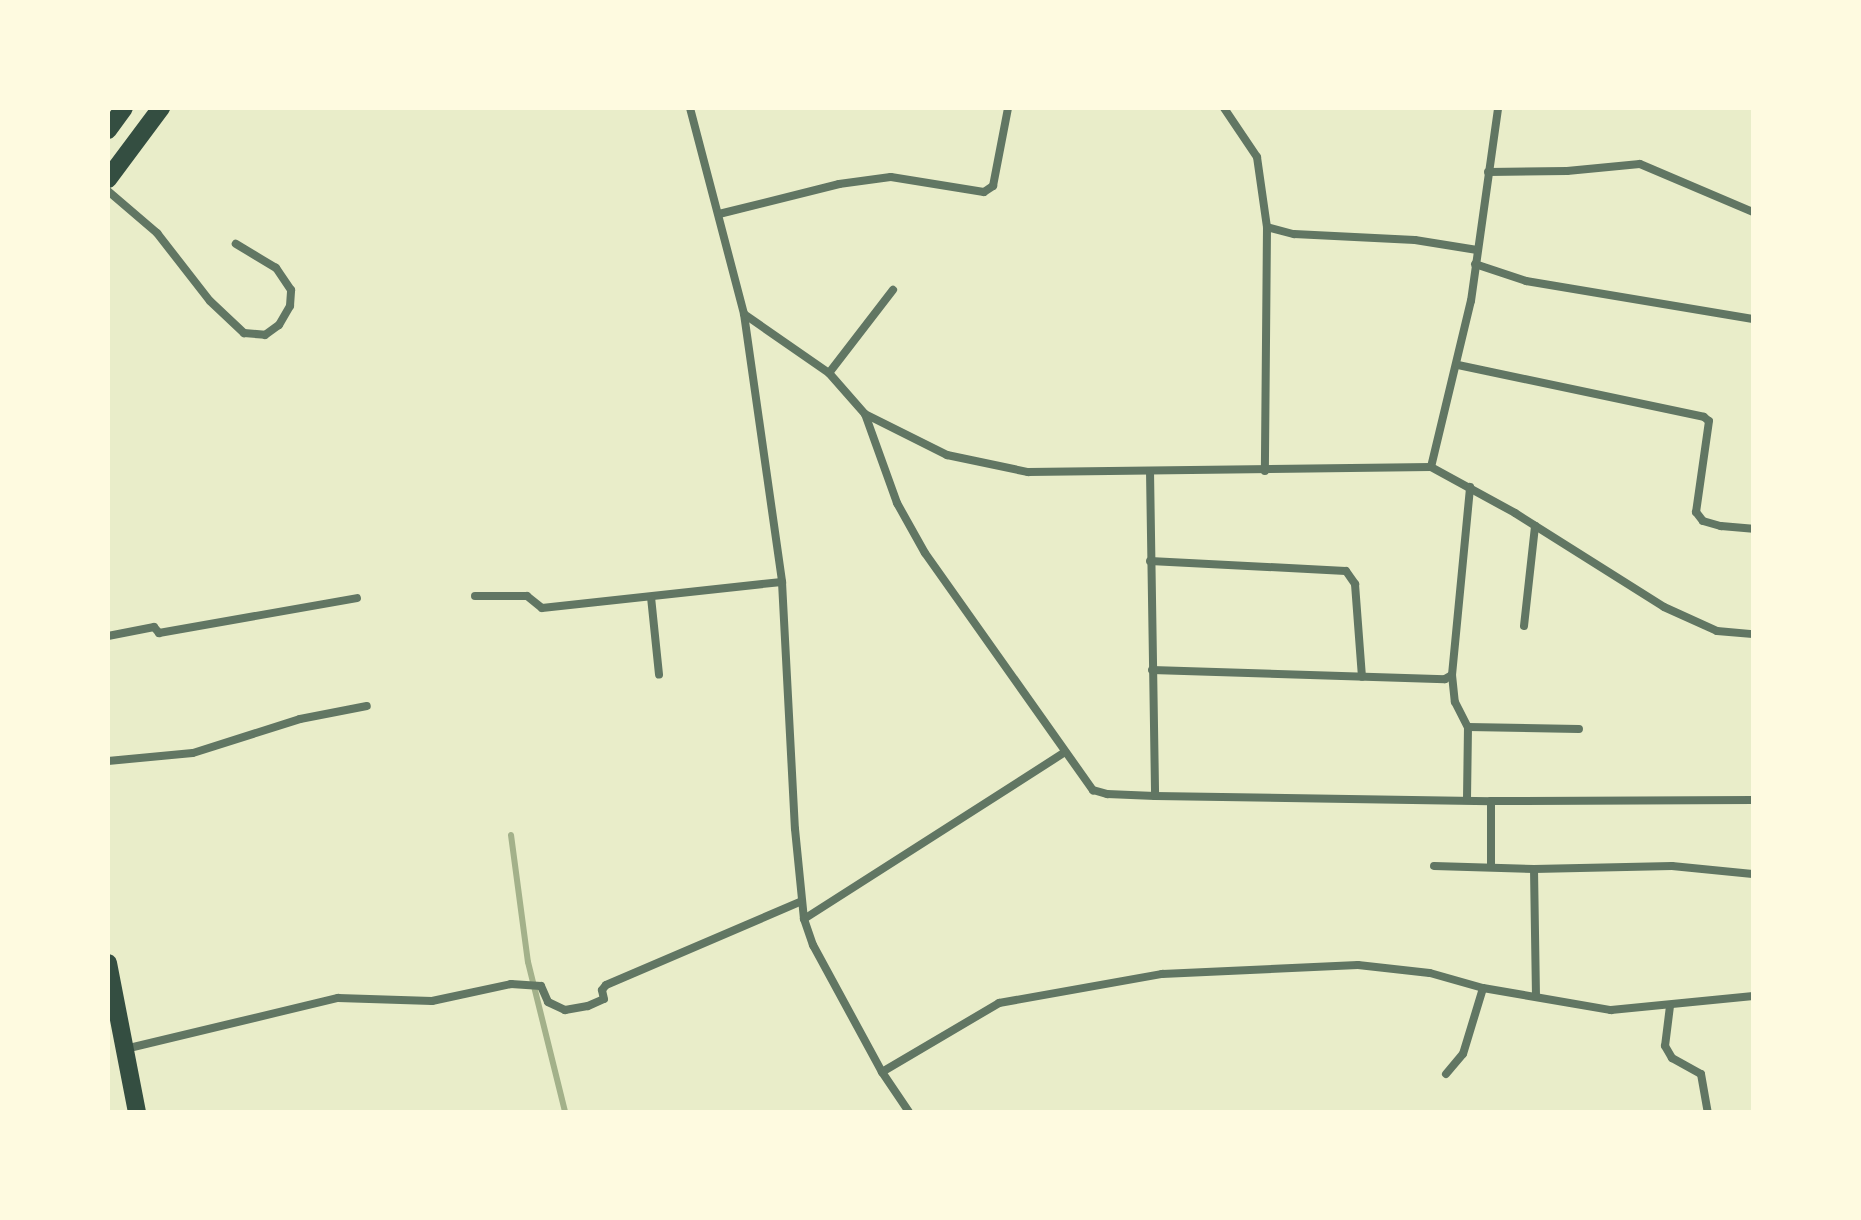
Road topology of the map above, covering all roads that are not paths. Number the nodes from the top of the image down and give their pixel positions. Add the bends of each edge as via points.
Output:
1 (124, 108) edge
2 (161, 108) edge
3 (690, 108) edge
4 (1008, 108) edge
5 (1224, 108) edge
6 (1498, 108) edge
7 (108, 130) edge
8 (1488, 172) junction
9 (108, 179) edge
10 (108, 191) edge
11 (1753, 212) edge
12 (719, 214) junction
13 (1267, 227) junction
14 (236, 244) dead end
15 (1477, 250) junction
16 (1475, 264) junction
17 (893, 290) dead end
18 (744, 314) junction
19 (1753, 319) edge
20 (1458, 365) junction
21 (829, 373) junction
22 (865, 414) junction
23 (1431, 467) junction
24 (1150, 471) junction
25 (1265, 471) junction
26 (1470, 487) junction
27 (1535, 526) junction
28 (1753, 529) edge
29 (1150, 561) junction
30 (782, 582) junction
31 (475, 596) dead end
32 (651, 597) junction
33 (357, 598) dead end
34 (1524, 626) dead end
35 (1753, 634) edge
36 (108, 636) edge
37 (1152, 670) junction
38 (659, 675) dead end
39 (1452, 675) junction
40 (1362, 677) junction
41 (367, 706) dead end
42 (1468, 727) junction
43 (1579, 729) dead end
44 (1065, 752) junction
45 (108, 761) edge
46 (1155, 796) junction
47 (1467, 800) junction
48 (1753, 800) edge
49 (1491, 801) junction
50 (1434, 866) dead end
51 (1491, 867) junction
52 (1534, 869) junction
53 (1753, 874) edge
54 (800, 902) junction
55 (804, 919) junction
56 (108, 963) edge
57 (1483, 988) junction
58 (1536, 996) junction
59 (1753, 996) edge
60 (1670, 1006) junction
61 (125, 1049) junction
62 (882, 1072) junction
63 (1446, 1074) dead end
64 (137, 1112) edge
65 (909, 1112) edge
66 (1708, 1112) edge

1 - 7 main road
2 - 9 main road
3 - 12 street
4 - 12 street via 993,186 984,192 891,177 839,184
5 - 13 street via 1257,157
6 - 8 street
8 - 11 street via 1640,164
8 - 15 street
10 - 14 street via 157,233 210,301 244,333 265,335 279,325 290,306 291,290 276,268
12 - 18 street
13 - 15 street via 1294,234 1415,240
13 - 25 street
15 - 16 street
16 - 19 street via 1526,281
16 - 20 street
17 - 21 street
18 - 21 street
18 - 30 street
20 - 23 street
20 - 28 street via 1704,417 1709,421 1696,512 1703,521
21 - 22 street
22 - 24 street via 947,455 988,466 1028,472
22 - 44 street via 897,503 925,553
23 - 25 street
23 - 26 street
24 - 25 street
24 - 29 street
26 - 27 street
26 - 39 street
27 - 34 street
27 - 35 street via 1664,607 1717,631
29 - 37 street
29 - 40 street via 1346,571 1355,584
30 - 32 street
30 - 54 street
31 - 32 street via 527,596 542,608
32 - 38 street
33 - 36 street via 159,633 154,627
37 - 40 street
37 - 46 street
39 - 40 street
39 - 42 street via 1455,702
41 - 45 street via 300,719 193,753
42 - 43 street
42 - 47 street
44 - 46 street via 1093,790
44 - 55 street
46 - 47 street
47 - 49 street
48 - 49 street
49 - 51 street
50 - 51 street
51 - 52 street
52 - 53 street via 1672,866
52 - 58 street
54 - 55 street
54 - 61 street via 606,985 600,1003 565,1010 548,1002 536,985 511,984 432,1001 338,998
55 - 62 street
56 - 61 main road
57 - 58 street
57 - 62 street via 1430,973 1358,965 1162,974 999,1003
57 - 63 street via 1463,1054
58 - 60 street via 1611,1010
59 - 60 street
60 - 66 street via 1665,1046 1672,1058 1701,1074
61 - 64 main road
62 - 65 street

